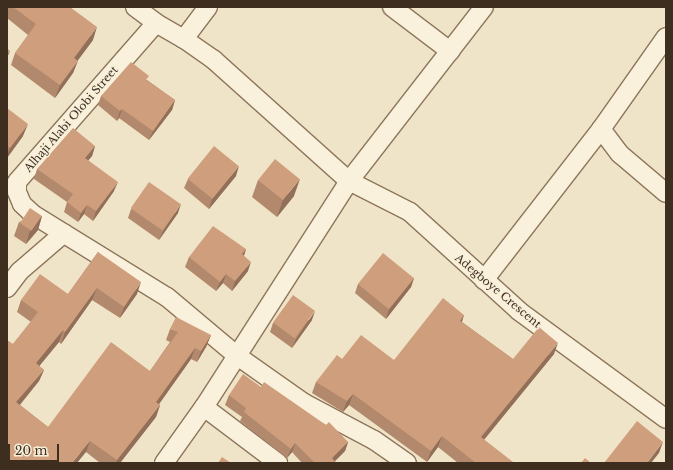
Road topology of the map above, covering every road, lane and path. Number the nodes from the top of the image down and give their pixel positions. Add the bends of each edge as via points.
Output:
1 (135, 7) edge
2 (208, 7) edge
3 (392, 7) edge
4 (484, 7) edge
5 (156, 23) junction
6 (666, 37) edge
7 (184, 39) junction
8 (450, 51) junction
9 (601, 130) junction
10 (12, 178) edge
11 (348, 181) junction
12 (666, 193) edge
13 (64, 233) junction
14 (484, 280) junction
15 (7, 288) edge
16 (236, 355) junction
17 (204, 407) junction
18 (666, 419) edge
19 (164, 463) edge
20 (278, 463) edge
21 (407, 463) edge

1 - 5 street, Adegboye Crescent
2 - 7 street
3 - 8 street
4 - 8 street
5 - 7 street, Adegboye Crescent
5 - 10 street, Alhaji Alabi Olobi Street
6 - 9 street
7 - 11 street, Adegboye Crescent via 214,60
8 - 11 street
9 - 12 street via 620,154
9 - 14 street
10 - 13 street, Alhaji Alabi Olobi Street via 22,204 34,215
11 - 14 street, Adegboye Crescent via 410,212
11 - 16 street
13 - 15 street via 20,271
13 - 16 street, Alhaji Alabi Olobi Street via 167,297
14 - 18 street, Adegboye Crescent via 518,311
16 - 17 street
16 - 21 street, Alhaji Alabi Olobi Street via 304,403 374,440
17 - 19 street
17 - 20 street

